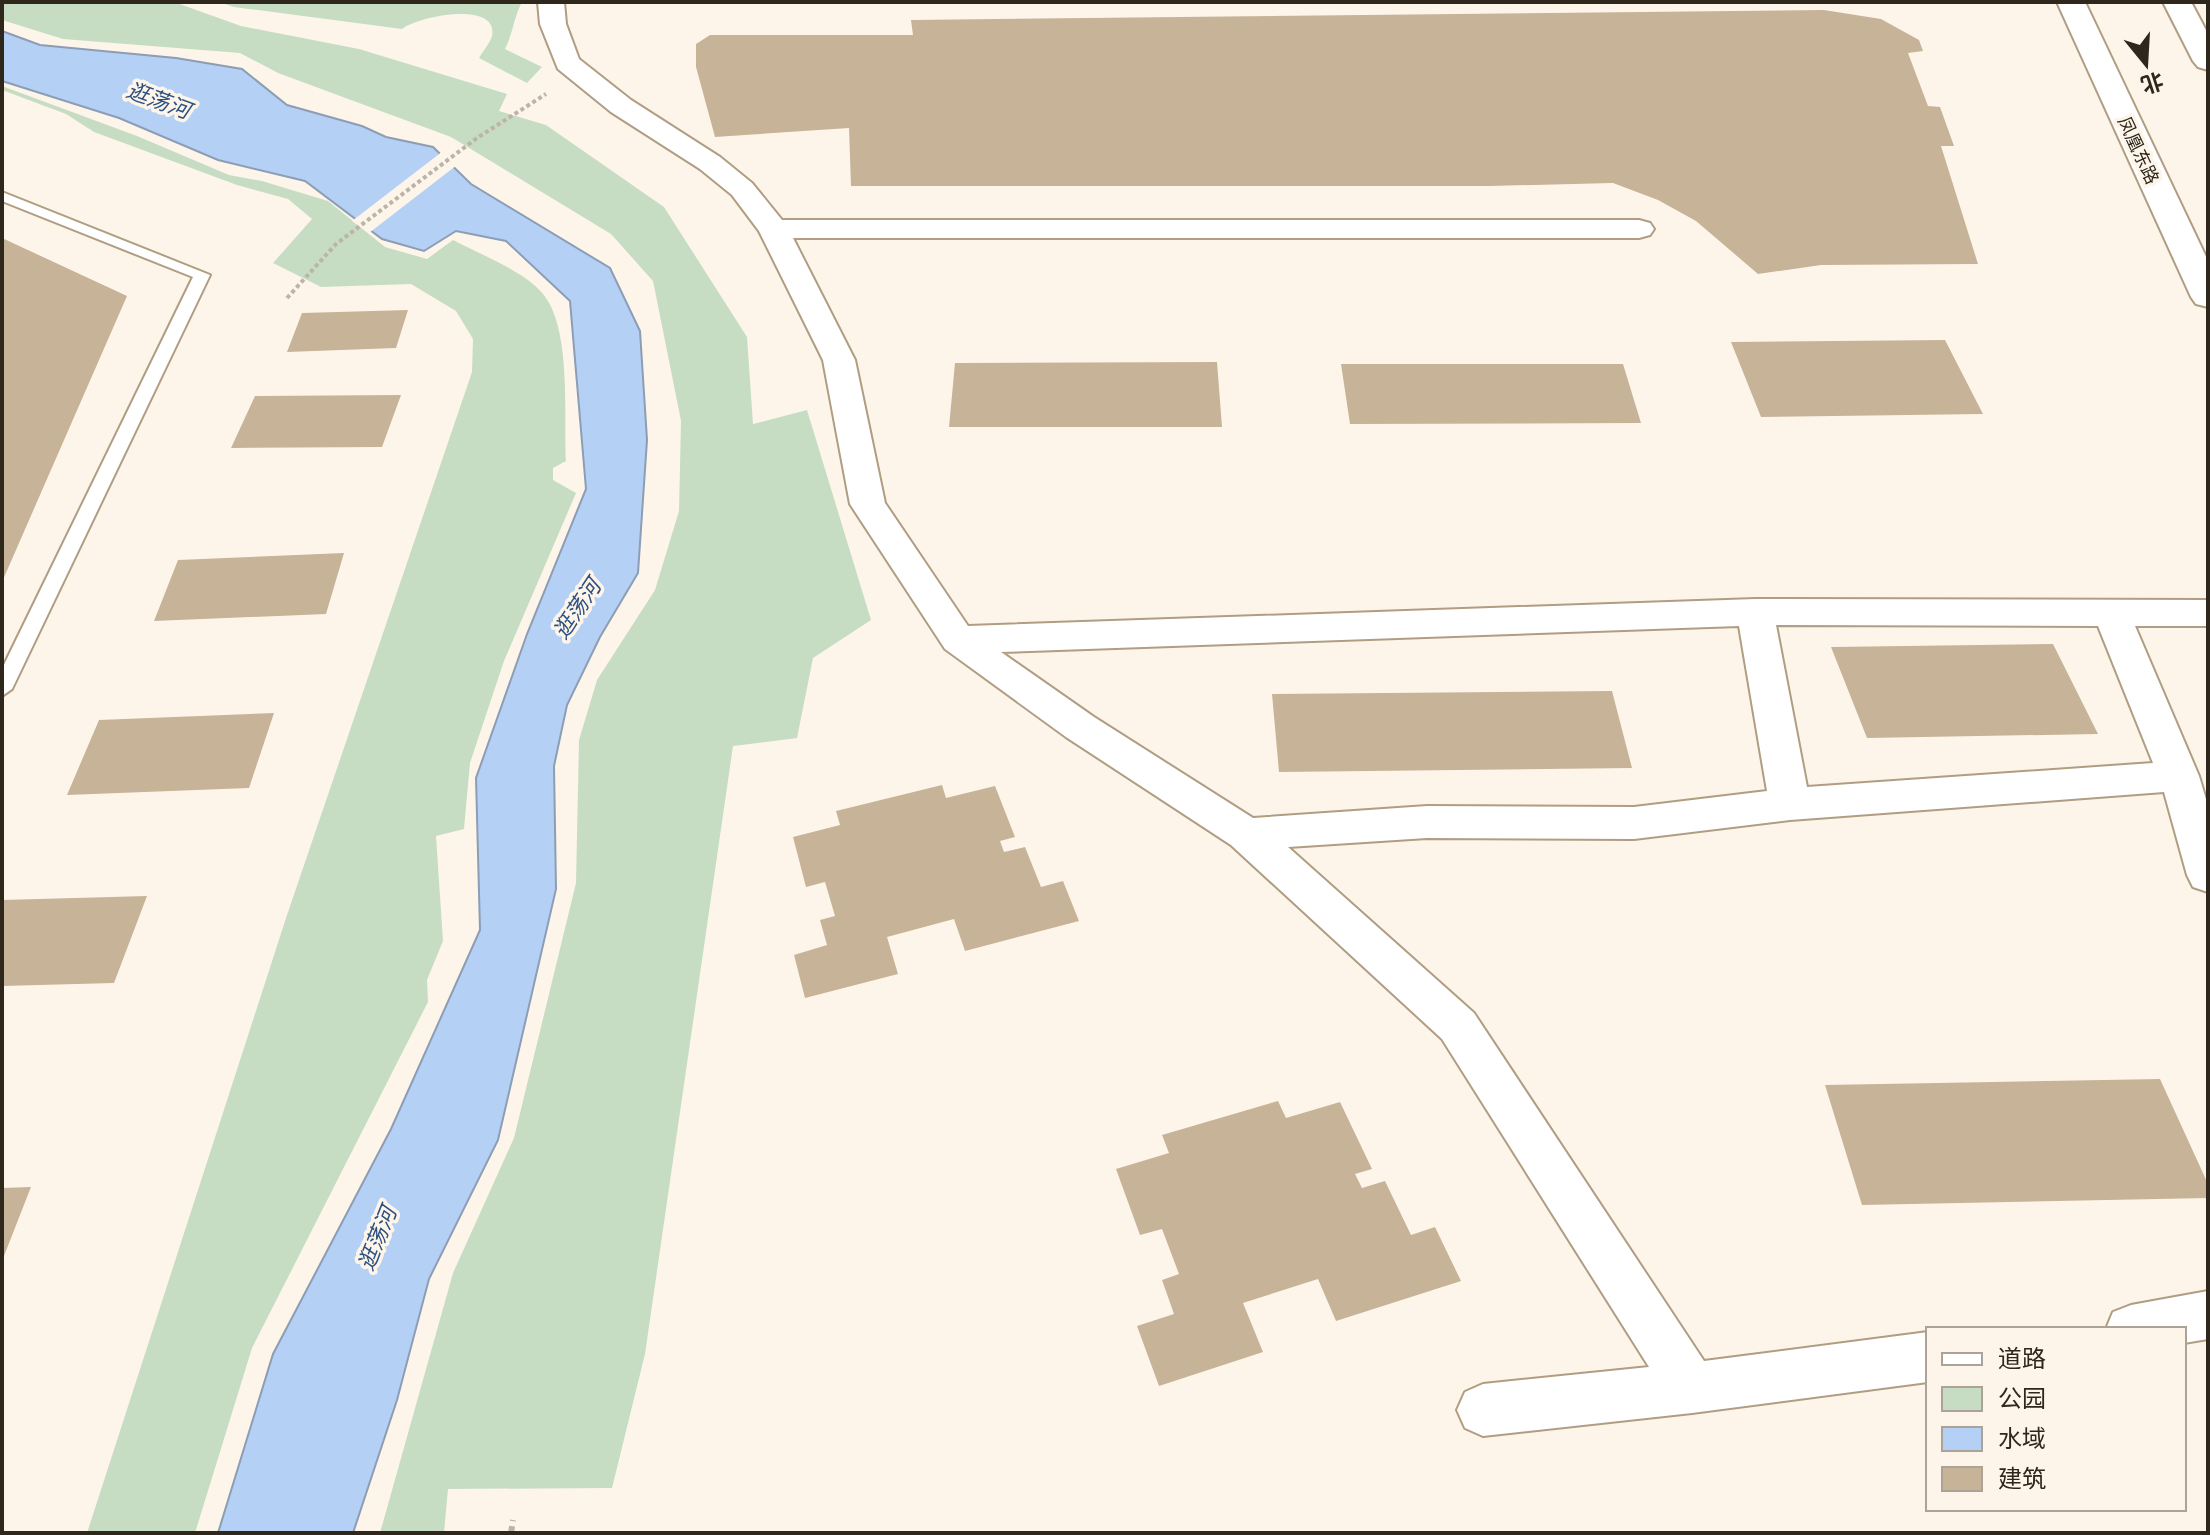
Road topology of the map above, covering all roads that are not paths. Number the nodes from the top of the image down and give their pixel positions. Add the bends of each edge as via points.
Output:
1 (551, 2) edge
2 (2071, 2) edge
3 (2177, 2) edge
4 (2208, 61) edge
5 (2, 196) edge
6 (773, 229) junction
7 (1639, 229) dead end
8 (2208, 297) edge
9 (1755, 612) junction
10 (2111, 612) junction
11 (2208, 613) edge
12 (958, 640) junction
13 (2, 689) edge
14 (2179, 776) junction
15 (1790, 804) junction
16 (1246, 834) junction
17 (2208, 875) edge
18 (2208, 1315) edge
19 (2142, 1327) edge
20 (1926, 1357) edge
21 (1692, 1388) junction
22 (1483, 1410) dead end

1 - 6 street via 567,63 732,180
2 - 8 street, 凤凰东路
3 - 4 street
5 - 13 lane via 202,275
6 - 7 street
6 - 12 street via 839,360 868,504
9 - 10 street
9 - 12 street
9 - 15 street
10 - 11 street
10 - 14 street
12 - 16 street
14 - 15 street
14 - 17 street
15 - 16 street via 1634,823 1427,822
16 - 21 street via 1458,1026
18 - 19 street
20 - 21 street
21 - 22 street

